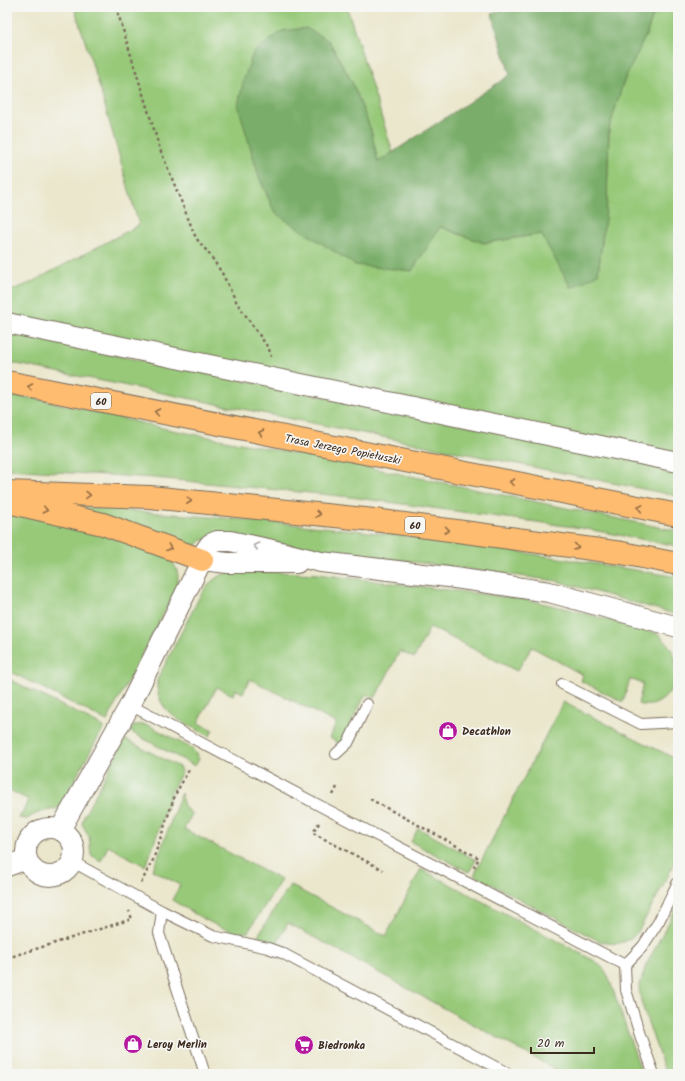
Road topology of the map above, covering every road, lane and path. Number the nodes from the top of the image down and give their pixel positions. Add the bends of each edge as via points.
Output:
1 (116, 7) edge
2 (7, 323) edge
3 (268, 378) junction
4 (7, 382) edge
5 (678, 462) edge
6 (7, 492) edge
7 (7, 502) edge
8 (678, 515) edge
9 (202, 560) junction
10 (678, 564) edge
11 (678, 627) edge
12 (562, 684) dead end
13 (367, 704) dead end
14 (130, 705) junction
15 (678, 722) edge
16 (336, 754) dead end
17 (370, 799) dead end
18 (60, 830) junction
19 (27, 859) junction
20 (73, 862) junction
21 (7, 866) edge
22 (467, 882) junction
23 (678, 882) edge
24 (162, 911) junction
25 (624, 965) junction
26 (205, 1074) edge
27 (509, 1074) edge
28 (654, 1074) edge

1 - 3 path via 160,149 196,238 222,273 237,303 268,349 271,358
2 - 3 street
3 - 5 street
8 -> 4 main road, Trasa Jerzego Popiełuszki / 60
6 -> 10 main road, 60 via 150,497 374,520 622,553
7 -> 9 main road via 103,524
9 - 11 street via 210,544 230,541 321,562 549,592
9 - 14 street
12 - 15 lane via 642,724
13 - 16 lane via 348,743
14 - 18 street
14 - 22 lane
17 - 22 path via 479,858
18 - 19 street via 47,828 34,834 26,845
18 - 20 street via 67,834 74,847
19 - 20 street via 35,871 49,876 63,873
19 - 21 street
20 - 24 lane
22 - 25 lane
23 - 25 lane via 659,921 643,946
24 - 26 lane via 159,933
24 - 27 lane via 213,936 268,948 282,954
25 - 28 lane via 626,990

